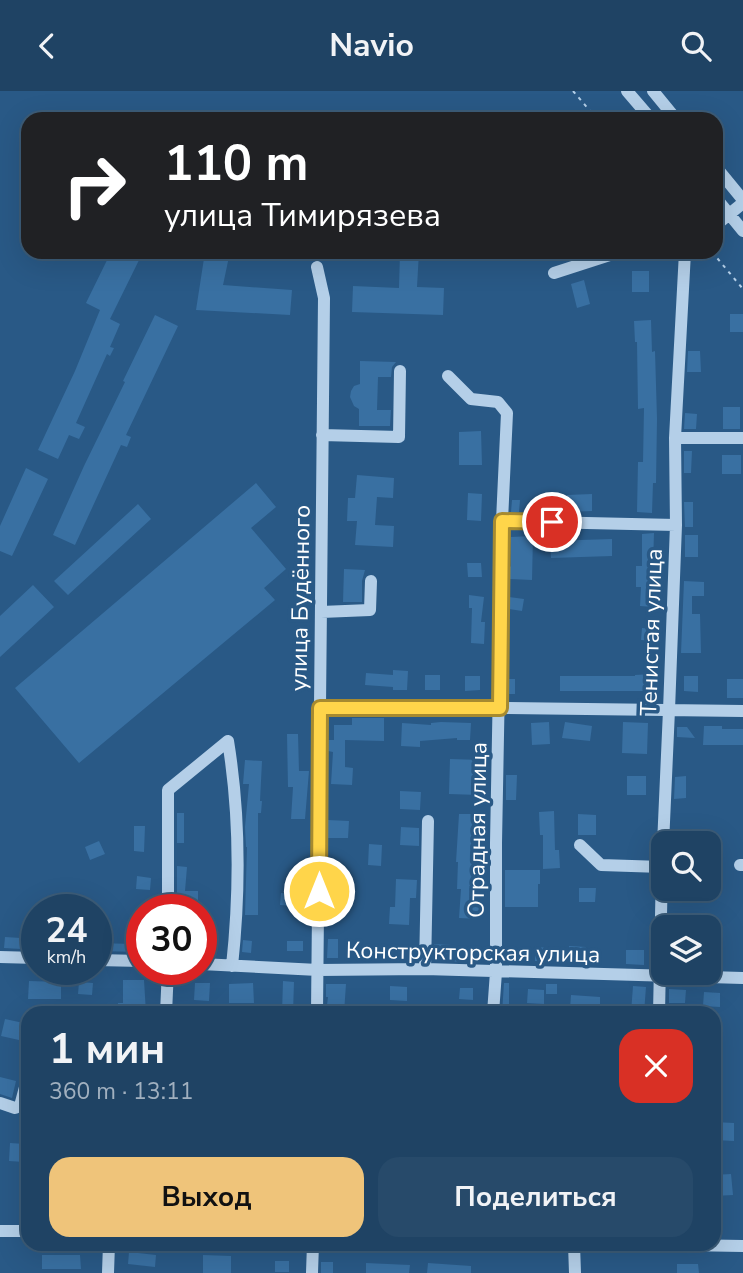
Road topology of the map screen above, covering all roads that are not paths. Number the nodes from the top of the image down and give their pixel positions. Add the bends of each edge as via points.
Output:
1 (627, 91) edge
2 (653, 91) edge
3 (644, 112) edge
4 (670, 112) edge
5 (723, 176) edge
6 (743, 201) edge
7 (723, 207) edge
8 (729, 214) junction
9 (723, 219) edge
10 (743, 231) edge
11 (597, 259) edge
12 (685, 259) edge
13 (317, 267) dead end
14 (554, 273) dead end
15 (400, 370) dead end
16 (448, 376) dead end
17 (322, 435) junction
18 (675, 438) junction
19 (743, 438) edge
20 (502, 521) junction
21 (676, 525) junction
22 (371, 581) dead end
23 (321, 612) junction
24 (320, 708) junction
25 (500, 708) junction
26 (669, 710) junction
27 (743, 711) edge
28 (428, 821) dead end
29 (664, 831) edge
30 (580, 845) dead end
31 (651, 867) edge
32 (168, 894) edge
33 (0, 957) edge
34 (21, 958) edge
35 (217, 965) edge
36 (232, 966) junction
37 (318, 969) junction
38 (425, 969) junction
39 (496, 972) junction
40 (651, 977) edge
41 (721, 978) edge
42 (743, 978) edge
43 (167, 985) edge
44 (659, 985) edge
45 (166, 1006) edge
46 (317, 1006) edge
47 (494, 1006) edge
48 (659, 1006) edge
49 (21, 1102) edge
50 (0, 1103) edge
51 (0, 1231) edge
52 (21, 1231) edge
53 (721, 1246) edge
54 (743, 1246) edge
55 (109, 1251) edge
56 (313, 1251) edge
57 (575, 1251) edge
58 (108, 1273) edge
59 (312, 1273) edge
60 (575, 1273) edge

1 - 3 street
2 - 4 street
5 - 6 street
6 - 8 street
7 - 8 street
8 - 9 street
8 - 10 street
11 - 14 street
12 - 18 street, Тенистая улица
13 - 17 street, улица Будённого via 324,298
15 - 17 street via 399,437
16 - 20 street, Отрадная улица via 471,399 498,402 507,413
17 - 23 street, улица Будённого
18 - 19 street
18 - 21 street, Тенистая улица
20 - 21 street
20 - 25 street, Отрадная улица
21 - 26 street, Тенистая улица
22 - 23 street via 370,610
23 - 24 street, улица Будённого
24 - 25 street
24 - 37 street, улица Будённого
25 - 26 street
25 - 39 street, Отрадная улица
26 - 27 street
26 - 29 street, Тенистая улица
28 - 38 street
30 - 31 street via 601,865
32 - 36 street via 168,790 228,741 237,873
33 - 34 street
35 - 36 street, Конструкторская улица
36 - 37 street, Конструкторская улица
37 - 38 street, Конструкторская улица
37 - 46 street, улица Будённого
38 - 39 street, Конструкторская улица
39 - 40 street, Конструкторская улица
39 - 47 street, Отрадная улица
41 - 42 street, Конструкторская улица
43 - 45 street
44 - 48 street, Тенистая улица
49 - 50 street via 15,1108
51 - 52 street
53 - 54 street
55 - 58 street
56 - 59 street
57 - 60 street

